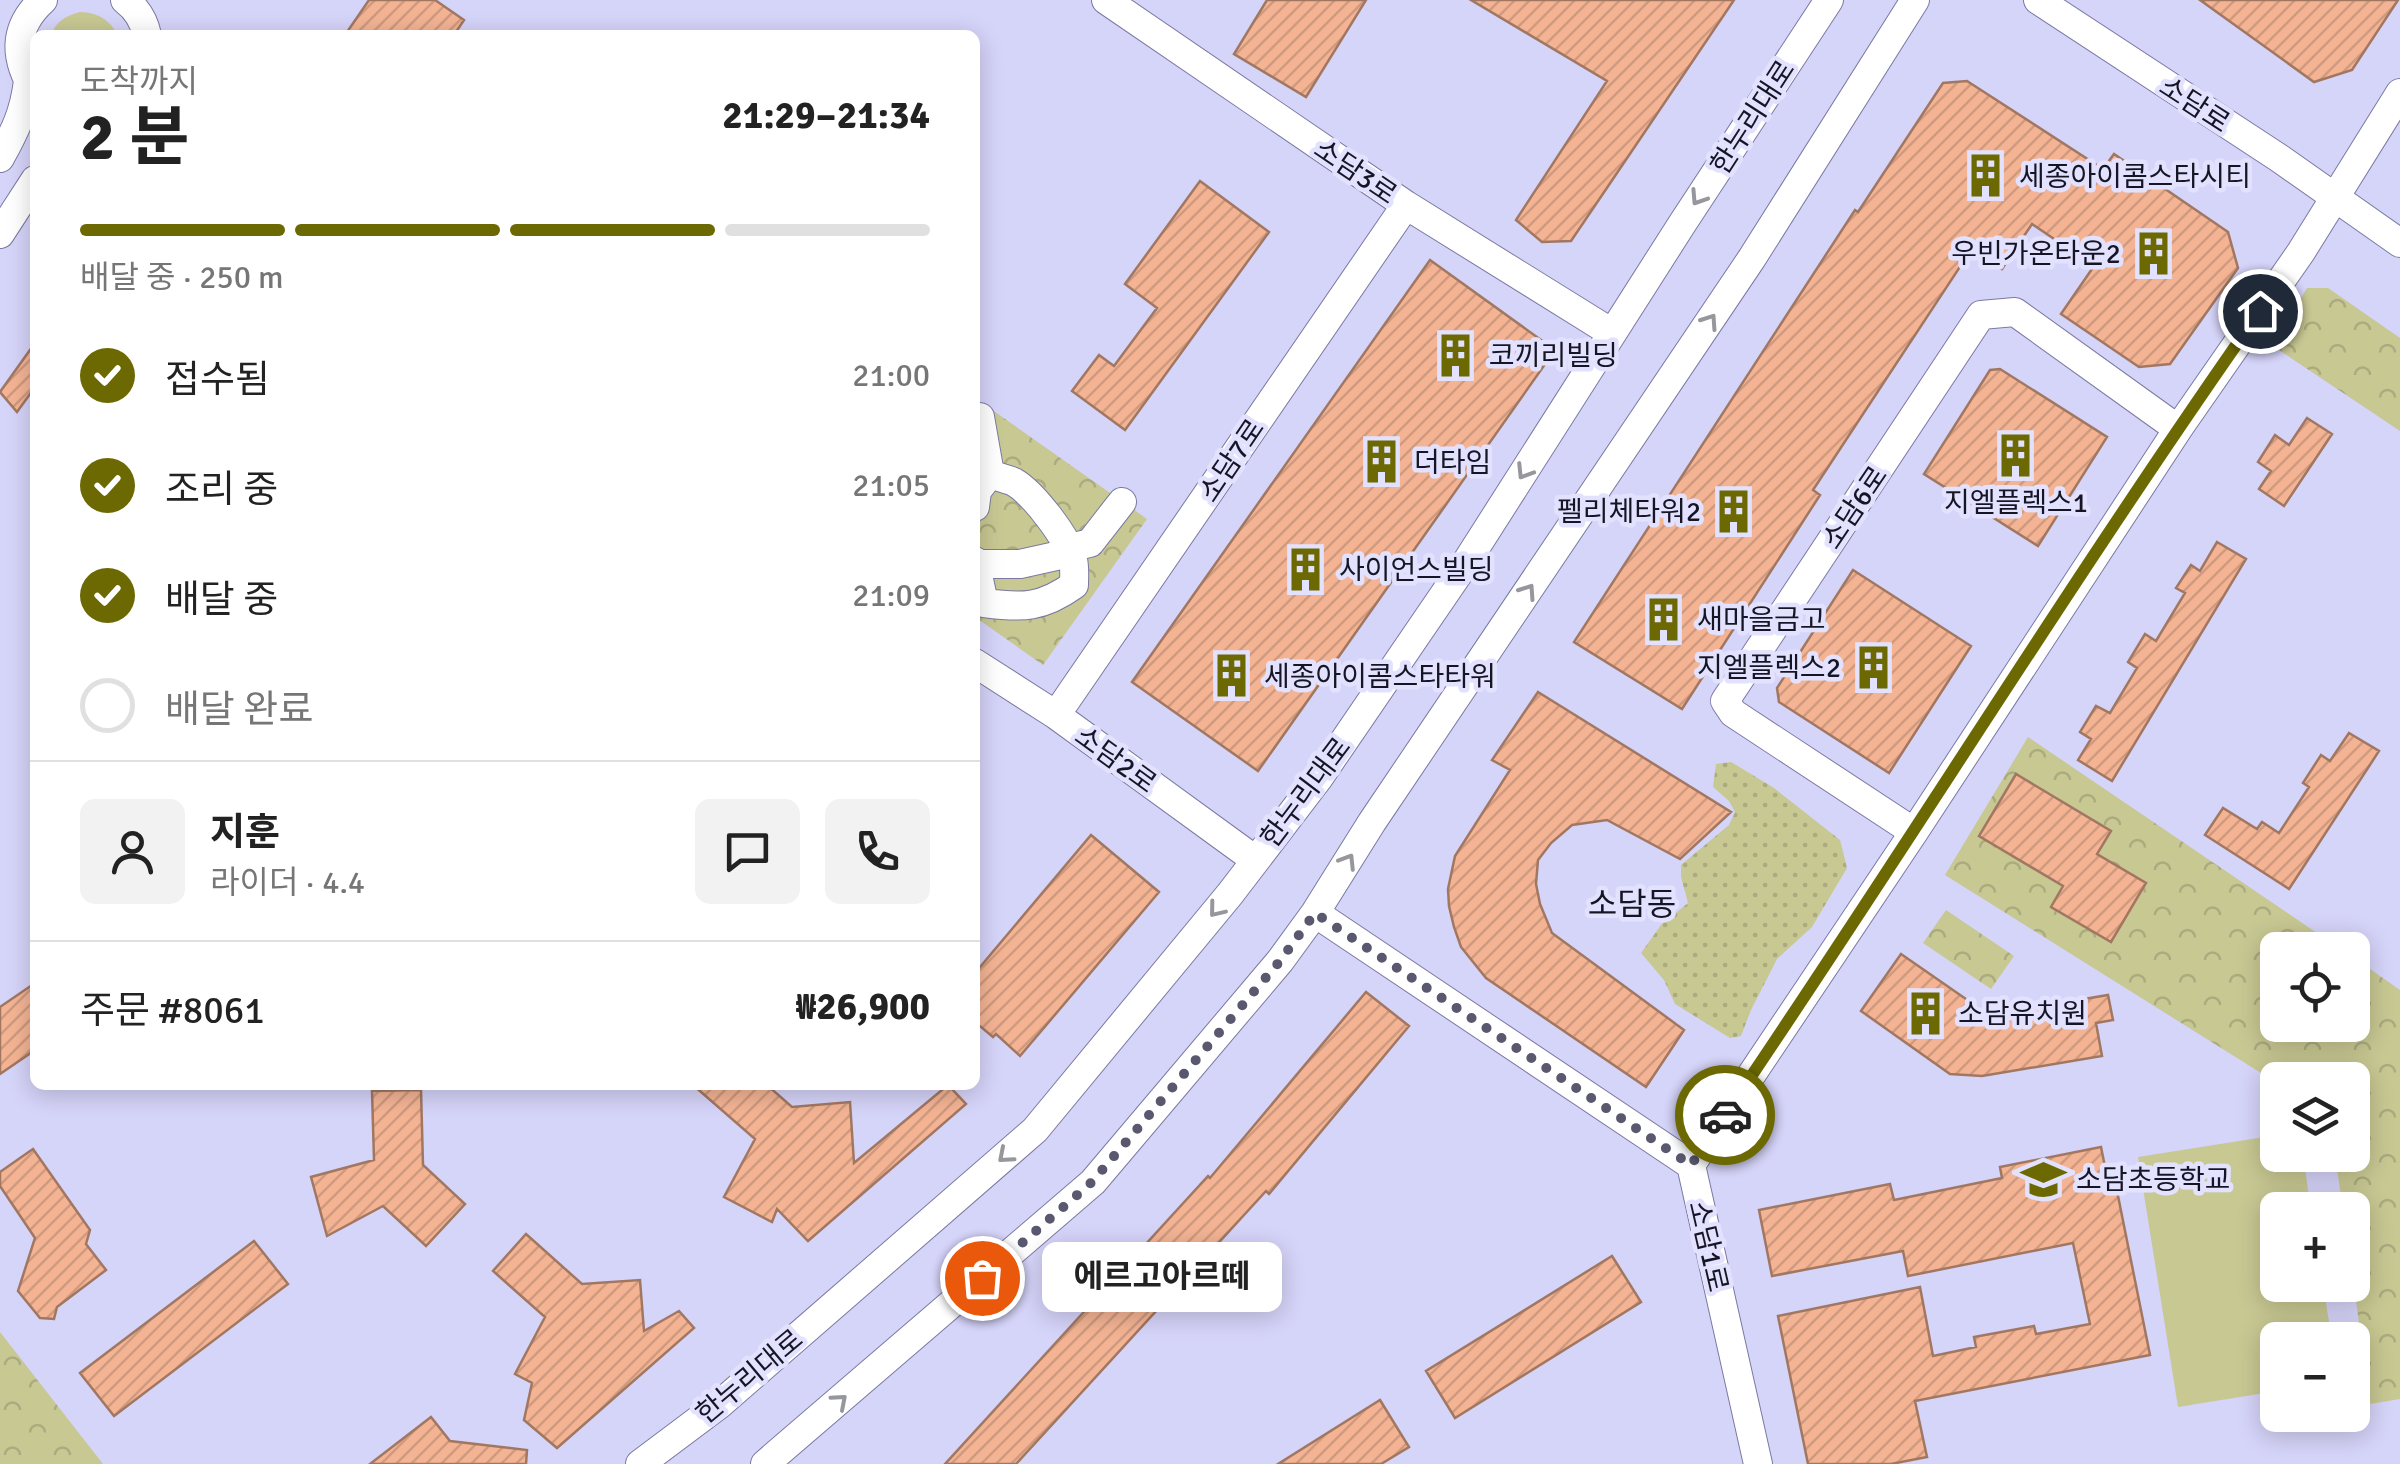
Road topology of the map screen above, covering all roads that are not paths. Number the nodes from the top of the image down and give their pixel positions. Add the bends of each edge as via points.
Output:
1 (43, 0) edge
2 (126, 0) edge
3 (1106, 0) edge
4 (1829, 0) edge
5 (1915, 0) edge
6 (2038, 0) edge
7 (146, 20) edge
8 (30, 84) edge
9 (30, 92) edge
10 (2400, 93) edge
11 (0, 158) edge
12 (30, 188) edge
13 (2334, 198) junction
14 (1406, 205) junction
15 (0, 234) edge
16 (2400, 244) edge
17 (1612, 334) junction
18 (980, 417) dead end
19 (2178, 429) junction
20 (990, 474) junction
21 (980, 487) edge
22 (1122, 502) dead end
23 (1068, 548) junction
24 (980, 563) edge
25 (980, 585) edge
26 (980, 666) edge
27 (1056, 715) junction
28 (1914, 832) junction
29 (1254, 859) junction
30 (1315, 913) junction
31 (1691, 1165) junction
32 (640, 1464) edge
33 (765, 1464) edge
34 (1758, 1464) edge

1 - 8 street via 22,29 18,51
2 - 7 street
3 - 14 street, 소담3로
4 -> 17 street, 한누리대로
30 -> 5 street via 1752,258
6 - 13 street, 소담로
9 - 11 street
10 - 13 street, 소담1로
12 - 15 street
13 - 16 street, 소담로
13 - 19 street, 소담1로
14 - 17 street, 소담3로
14 - 27 street, 소담7로
17 -> 29 street, 한누리대로 via 1467,561
18 - 20 street
19 - 28 street, 소담1로
19 - 28 street, 소담6로 via 2015,312 1981,316 1725,701 1733,713
20 - 21 street
20 - 23 street via 1030,494
22 - 23 street via 1090,543
23 - 24 street via 1020,564
23 - 25 street via 1074,585 1056,598 1036,606 984,603
26 - 27 street, 소담2로
27 - 29 street, 소담2로
28 - 31 street, 소담1로
29 -> 32 street, 한누리대로 via 1034,1130 720,1404
30 - 31 street
33 -> 30 street via 1092,1182
31 - 34 street, 소담1로

